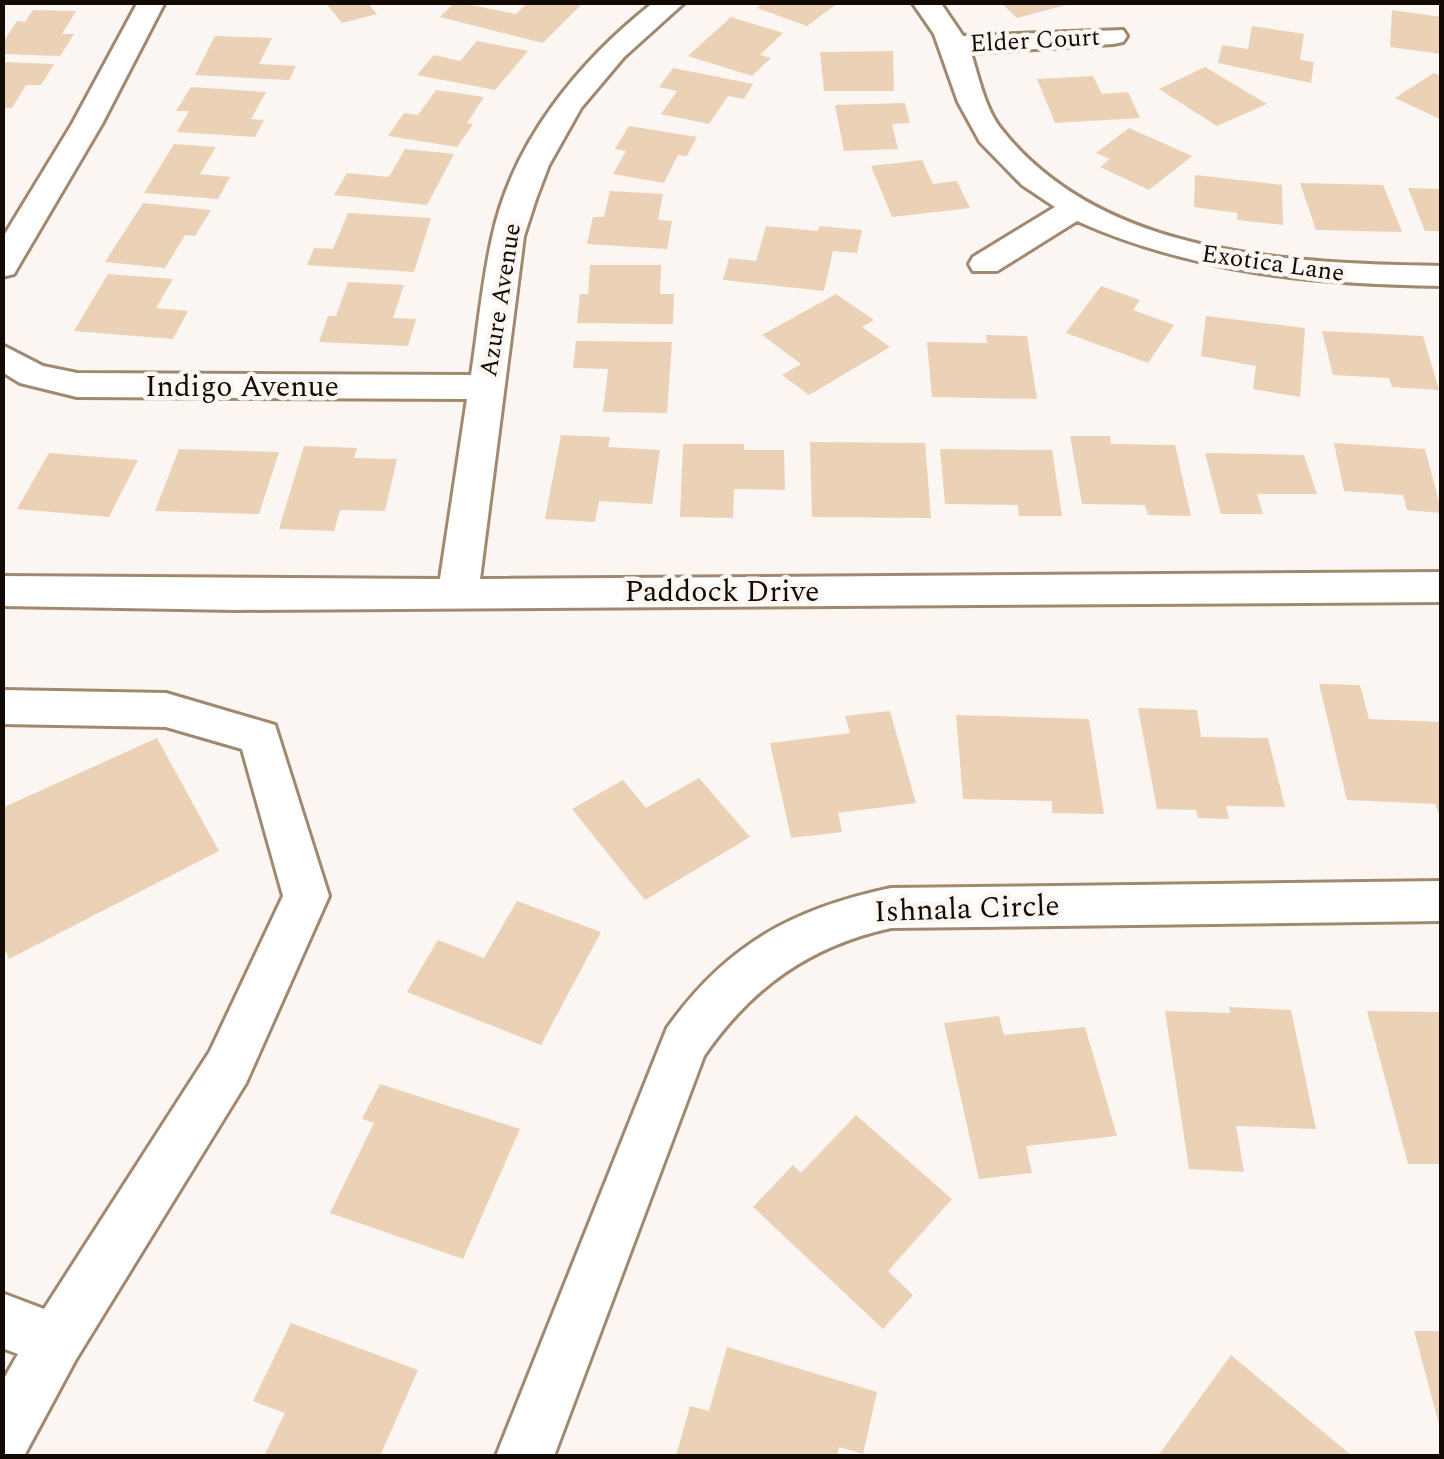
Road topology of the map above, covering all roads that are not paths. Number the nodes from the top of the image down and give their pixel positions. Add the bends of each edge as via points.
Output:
1 (152, 2) edge
2 (672, 2) edge
3 (924, 2) edge
4 (1113, 36) dead end
5 (957, 45) junction
6 (1078, 207) junction
7 (985, 264) dead end
8 (2, 267) edge
9 (1442, 276) edge
10 (2, 356) edge
11 (488, 387) junction
12 (1442, 586) edge
13 (2, 591) edge
14 (458, 594) junction
15 (2, 707) edge
16 (1442, 901) edge
17 (2, 1320) edge
18 (55, 1341) junction
19 (2, 1440) edge
20 (525, 1456) edge

1 - 8 street
2 - 11 street, Azure Avenue via 606,57 544,139 508,236
3 - 5 street, Exotica Lane
4 - 5 street, Elder Court
5 - 6 street, Exotica Lane via 988,133 1024,170
6 - 7 street
6 - 9 street, Exotica Lane via 1142,236 1240,264 1345,276
10 - 11 street, Indigo Avenue via 32,374 78,385
11 - 14 street, Azure Avenue
12 - 14 street, Paddock Drive
13 - 14 street, Paddock Drive
15 - 18 street via 166,710 260,737 306,896 228,1067
16 - 20 street, Ishnala Circle via 892,908 829,922 771,950 722,992 684,1044
17 - 18 street
18 - 19 street

